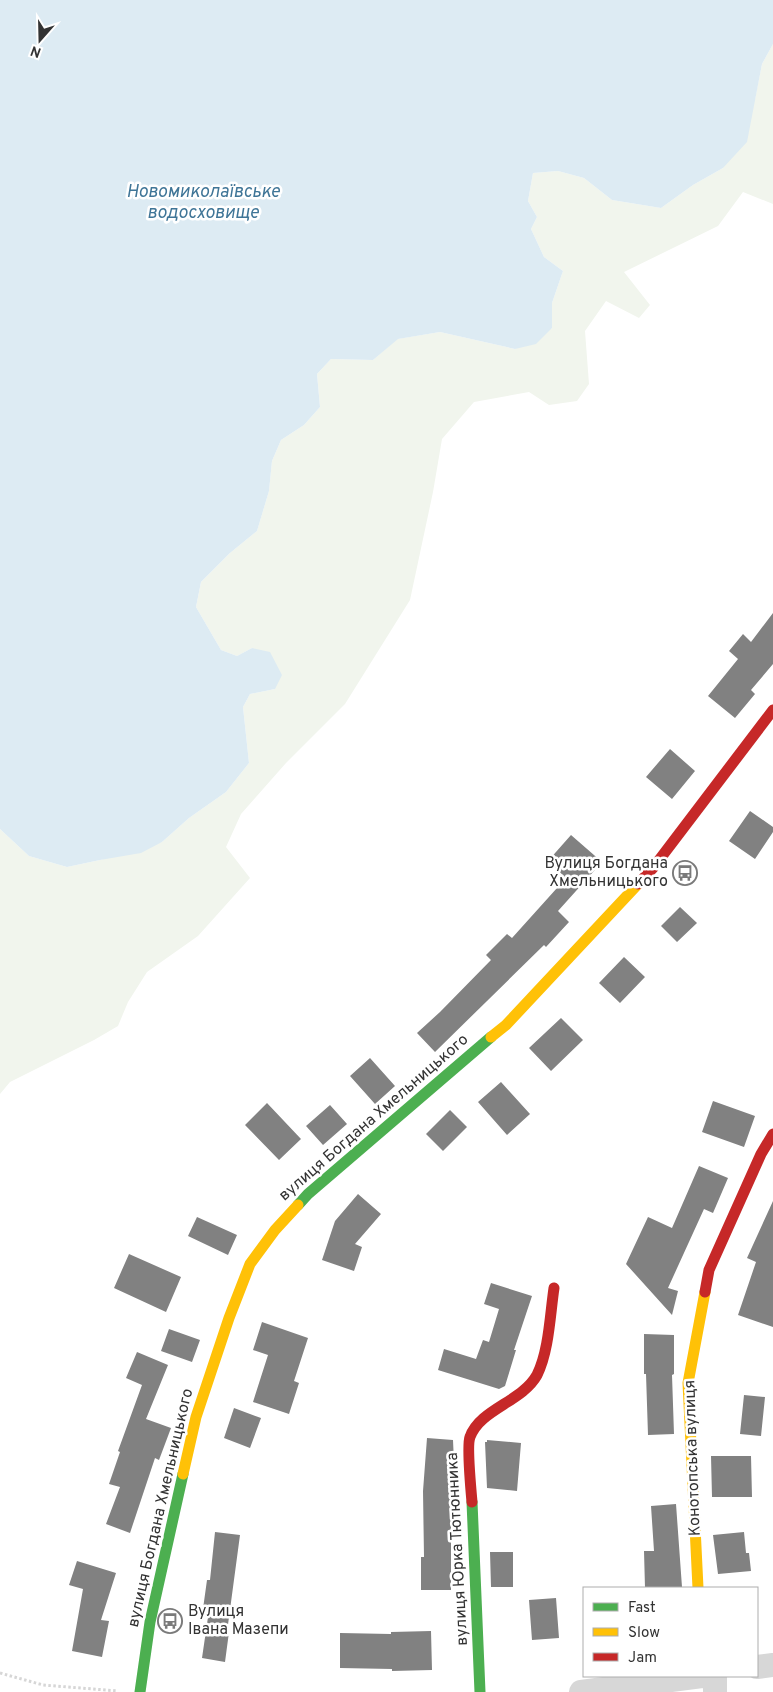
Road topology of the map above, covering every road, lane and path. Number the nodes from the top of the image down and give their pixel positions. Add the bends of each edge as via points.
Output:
1 (773, 710) edge
2 (773, 1134) edge
3 (554, 1288) dead end
4 (698, 1587) edge
5 (773, 1665) edge
6 (758, 1667) edge
7 (0, 1673) edge
8 (694, 1677) edge
9 (715, 1677) edge
10 (124, 1692) edge
11 (140, 1692) edge
12 (480, 1692) edge
13 (582, 1692) edge
14 (715, 1692) edge

1 - 11 street, вулиця Богдана Хмельницького via 653,868 506,1025 308,1194 250,1264 196,1417 150,1622
2 - 4 street, Конотопська вулиця via 709,1270 688,1383
3 - 12 street, вулиця Юрка Тютюнника via 544,1356 536,1376 520,1395 480,1421 469,1438
5 - 6 street
7 - 10 path via 43,1685
8 - 13 street
9 - 14 street

